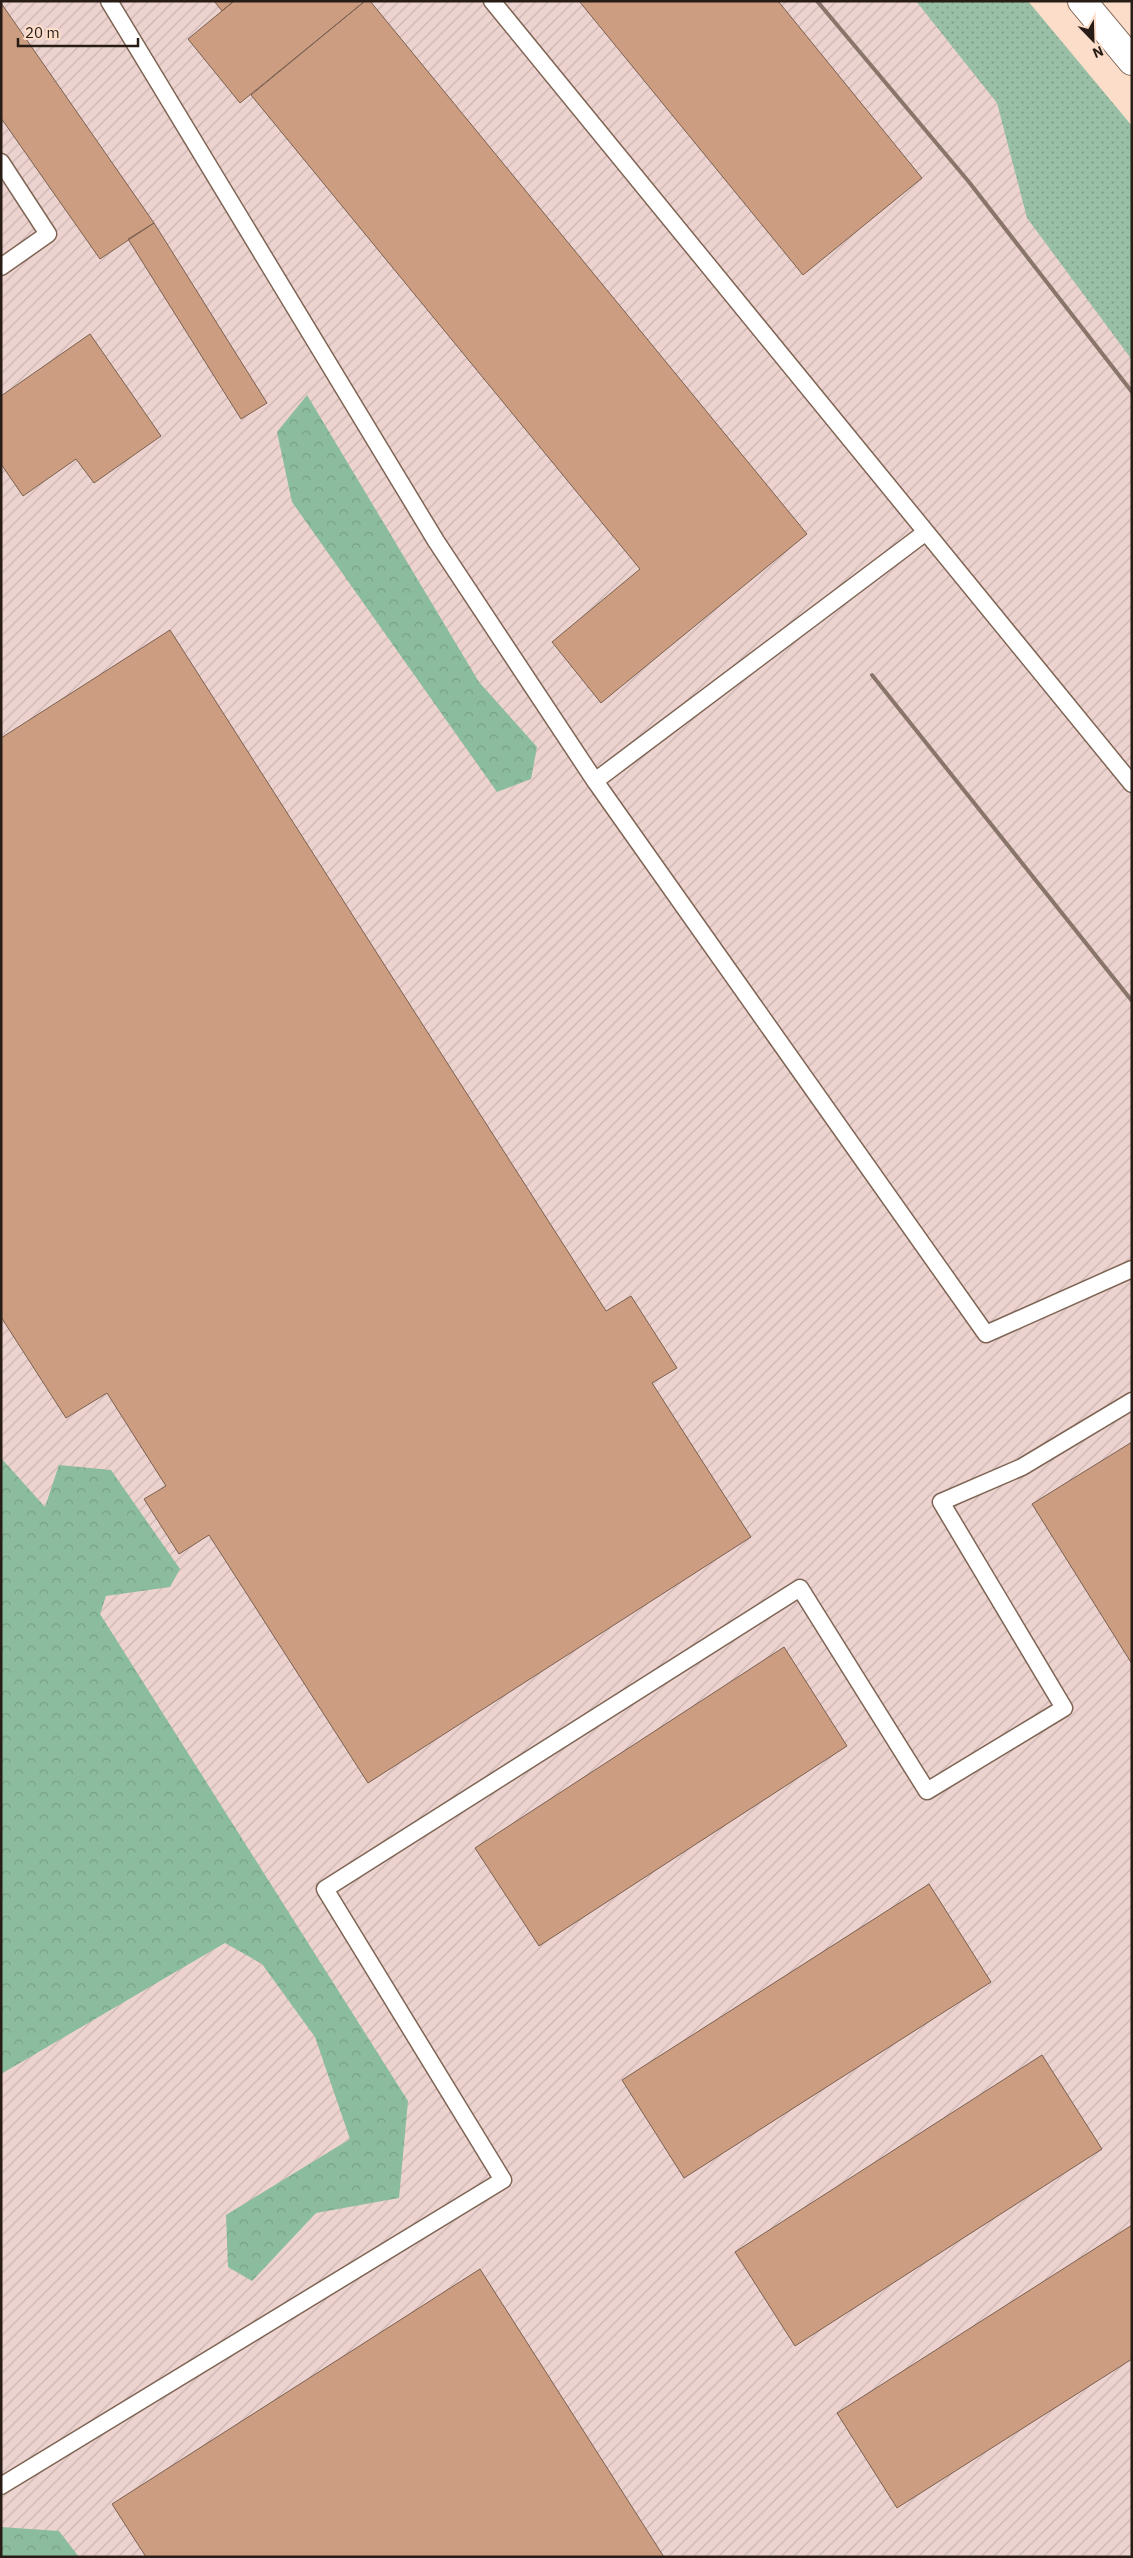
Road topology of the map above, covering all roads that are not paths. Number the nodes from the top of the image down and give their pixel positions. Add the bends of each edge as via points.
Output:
1 (109, 1) edge
2 (492, 1) edge
3 (1082, 1) edge
4 (1132, 61) edge
5 (1, 162) edge
6 (1, 267) edge
7 (926, 532) junction
8 (595, 781) junction
9 (1132, 784) edge
10 (1132, 1269) edge
11 (1132, 1401) edge
12 (1, 2486) edge

1 - 8 lane via 436,541
2 - 7 lane
3 - 4 street
5 - 6 lane via 48,234
7 - 8 lane
7 - 9 lane
8 - 10 lane via 986,1334
11 - 12 lane via 1022,1466 941,1502 1064,1708 936,1786 927,1791 800,1588 325,1889 503,2180

